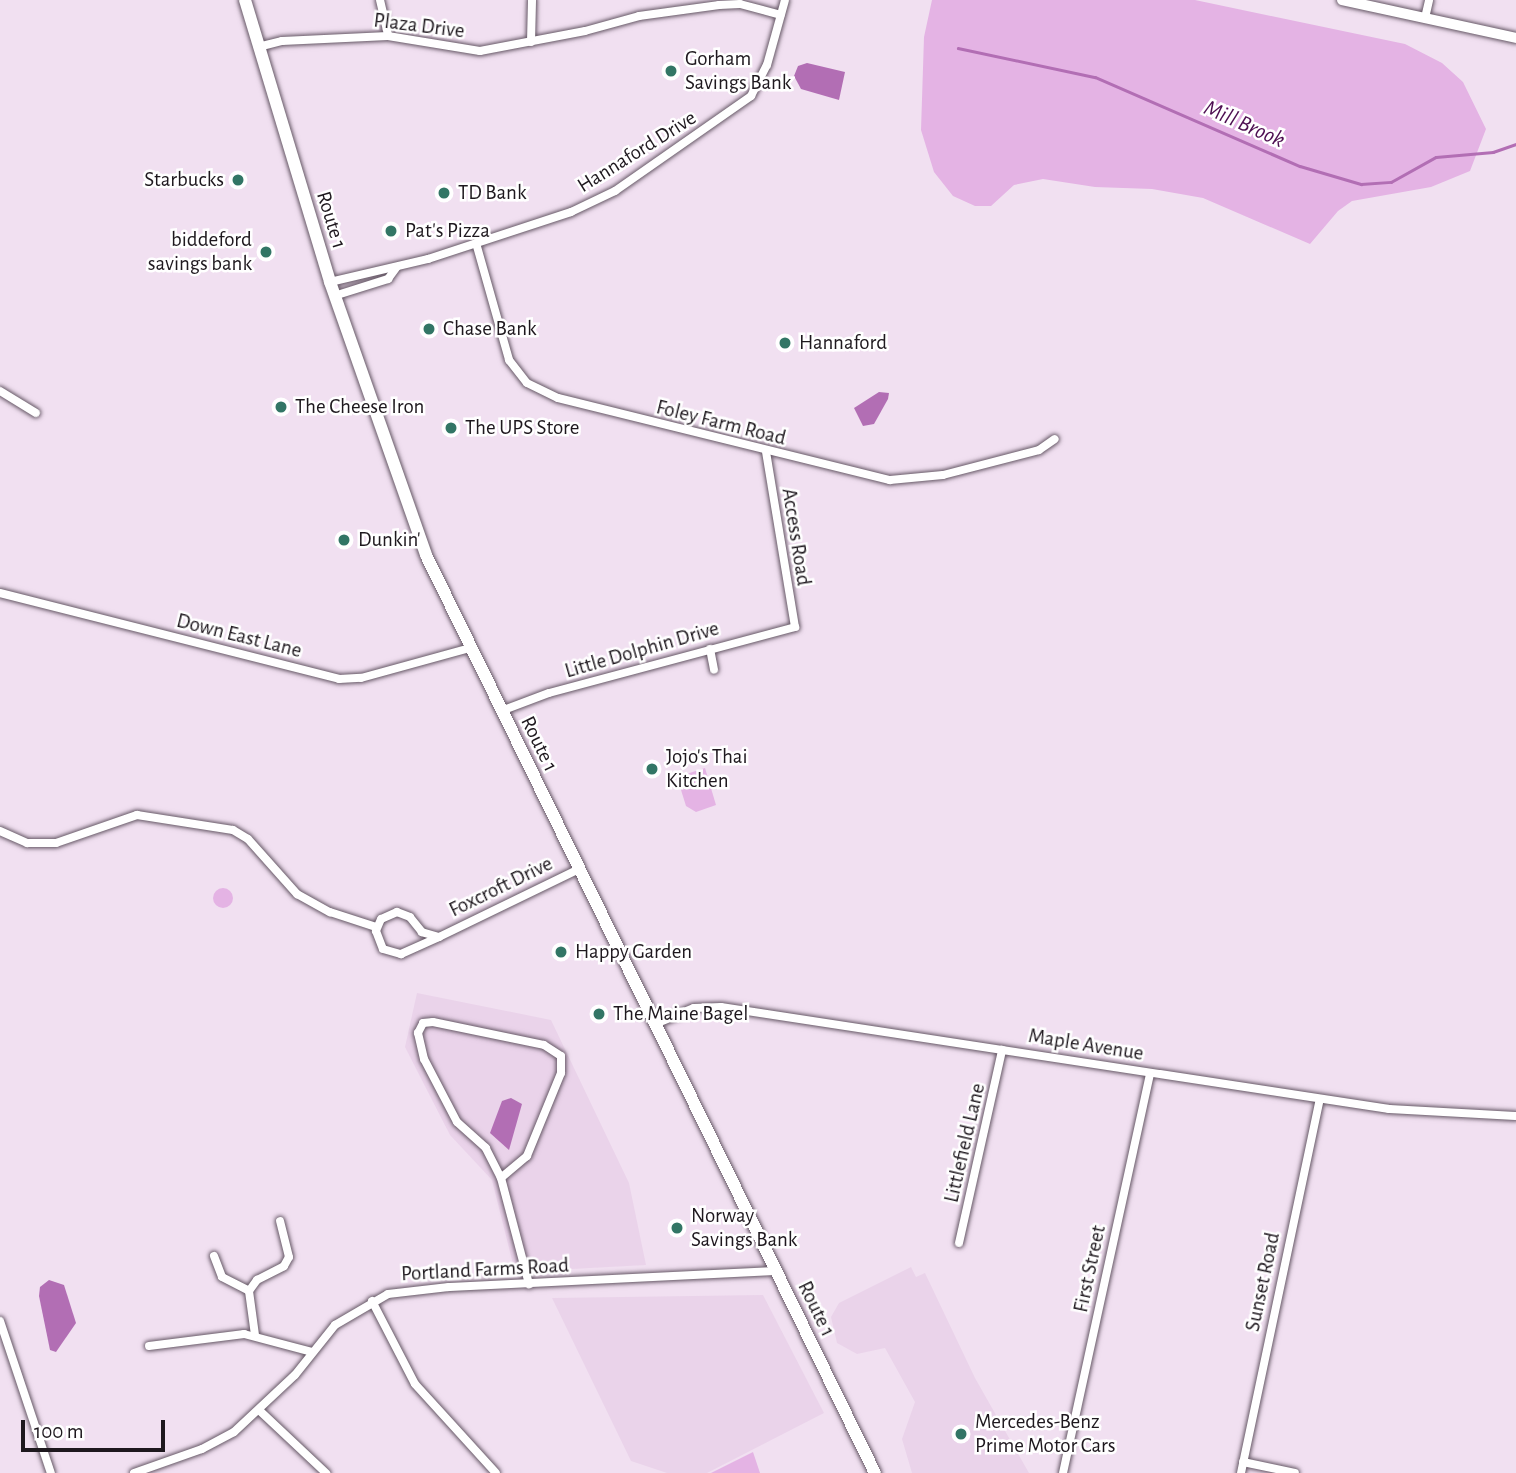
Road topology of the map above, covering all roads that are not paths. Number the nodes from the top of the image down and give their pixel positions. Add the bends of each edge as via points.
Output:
1 (245, 0) edge
2 (380, 0) edge
3 (532, 0) edge
4 (785, 0) edge
5 (1342, 0) edge
6 (1429, 0) edge
7 (781, 15) junction
8 (1425, 18) junction
9 (388, 36) junction
10 (1516, 38) edge
11 (531, 41) junction
12 (258, 47) junction
13 (476, 243) junction
14 (396, 268) junction
15 (330, 282) junction
16 (334, 296) junction
17 (0, 391) edge
18 (36, 413) dead end
19 (1055, 439) dead end
20 (766, 452) junction
21 (0, 593) edge
22 (794, 627) joint
23 (470, 648) junction
24 (710, 649) junction
25 (714, 670) dead end
26 (501, 711) junction
27 (0, 831) edge
28 (579, 869) junction
29 (376, 927) junction
30 (439, 937) junction
31 (655, 1024) junction
32 (1002, 1050) junction
33 (1150, 1073) junction
34 (1320, 1099) junction
35 (1516, 1116) edge
36 (501, 1178) junction
37 (280, 1221) dead end
38 (959, 1243) dead end
39 (214, 1256) dead end
40 (776, 1270) junction
41 (529, 1284) junction
42 (249, 1290) junction
43 (372, 1301) junction
44 (0, 1321) edge
45 (255, 1335) junction
46 (149, 1346) dead end
47 (312, 1352) junction
48 (260, 1411) junction
49 (1243, 1462) junction
50 (51, 1473) edge
51 (134, 1473) edge
52 (326, 1473) edge
53 (496, 1473) edge
54 (875, 1473) edge
55 (1063, 1473) edge
56 (1241, 1473) edge
57 (1295, 1473) edge

1 - 12 main road, Route 1
2 - 9 street
3 - 11 street
4 - 7 street, Hannaford Drive
5 - 8 main road
6 - 8 street
7 - 11 street, Plaza Drive via 740,4 719,5 639,16
7 - 13 street, Hannaford Drive via 762,77 736,110 603,197
8 - 10 main road
9 - 11 street, Plaza Drive via 467,51
9 - 12 street, Plaza Drive via 282,41
12 - 15 main road, Route 1
13 - 14 street, Hannaford Drive
13 - 20 street, Foley Farm Road via 506,352 527,383 569,402
14 - 15 street, Hannaford Drive
14 - 16 street, Hannaford Drive via 388,279
15 - 16 main road, Route 1
16 - 23 main road, Route 1 via 407,507
17 - 18 street
19 - 20 street, Foley Farm Road via 1039,450 907,481 878,479
20 - 22 street, Access Road
21 - 23 street, Down East Lane via 339,679 360,678
22 - 24 street, Little Dolphin Drive
23 - 26 main road, Route 1
24 - 25 street
24 - 26 street, Little Dolphin Drive
26 - 28 main road, Route 1
27 - 29 street via 32,843 62,842 136,815 233,830 248,839 298,894 330,912
28 - 30 street, Foxcroft Drive
28 - 31 main road, Route 1
29 - 30 street, Foxcroft Drive via 387,915 400,912 422,932
29 - 30 street, Foxcroft Drive via 379,944 393,954 406,953
31 - 32 street, Maple Avenue via 694,1008 721,1007
31 - 40 main road, Route 1
32 - 33 street, Maple Avenue
32 - 38 street, Littlefield Lane
33 - 34 street, Maple Avenue
33 - 55 street, First Street
34 - 35 street, Maple Avenue via 1389,1109
34 - 49 street, Sunset Road
36 - 36 street via 486,1148 457,1122 424,1059 417,1038 425,1022 544,1045 561,1056 561,1073 527,1156
36 - 41 street
37 - 42 street via 289,1247 287,1262
39 - 42 street via 222,1277
40 - 41 street, Portland Farms Road
40 - 54 main road, Route 1
41 - 43 street, Portland Farms Road via 416,1289
42 - 45 street
43 - 47 street, Portland Farms Road via 342,1319
43 - 53 street via 415,1384
44 - 50 street
45 - 46 street
45 - 47 street
47 - 48 street, Portland Farms Road
48 - 51 street, Portland Farms Road via 212,1445
48 - 52 street
49 - 56 street, Sunset Road
49 - 57 street

